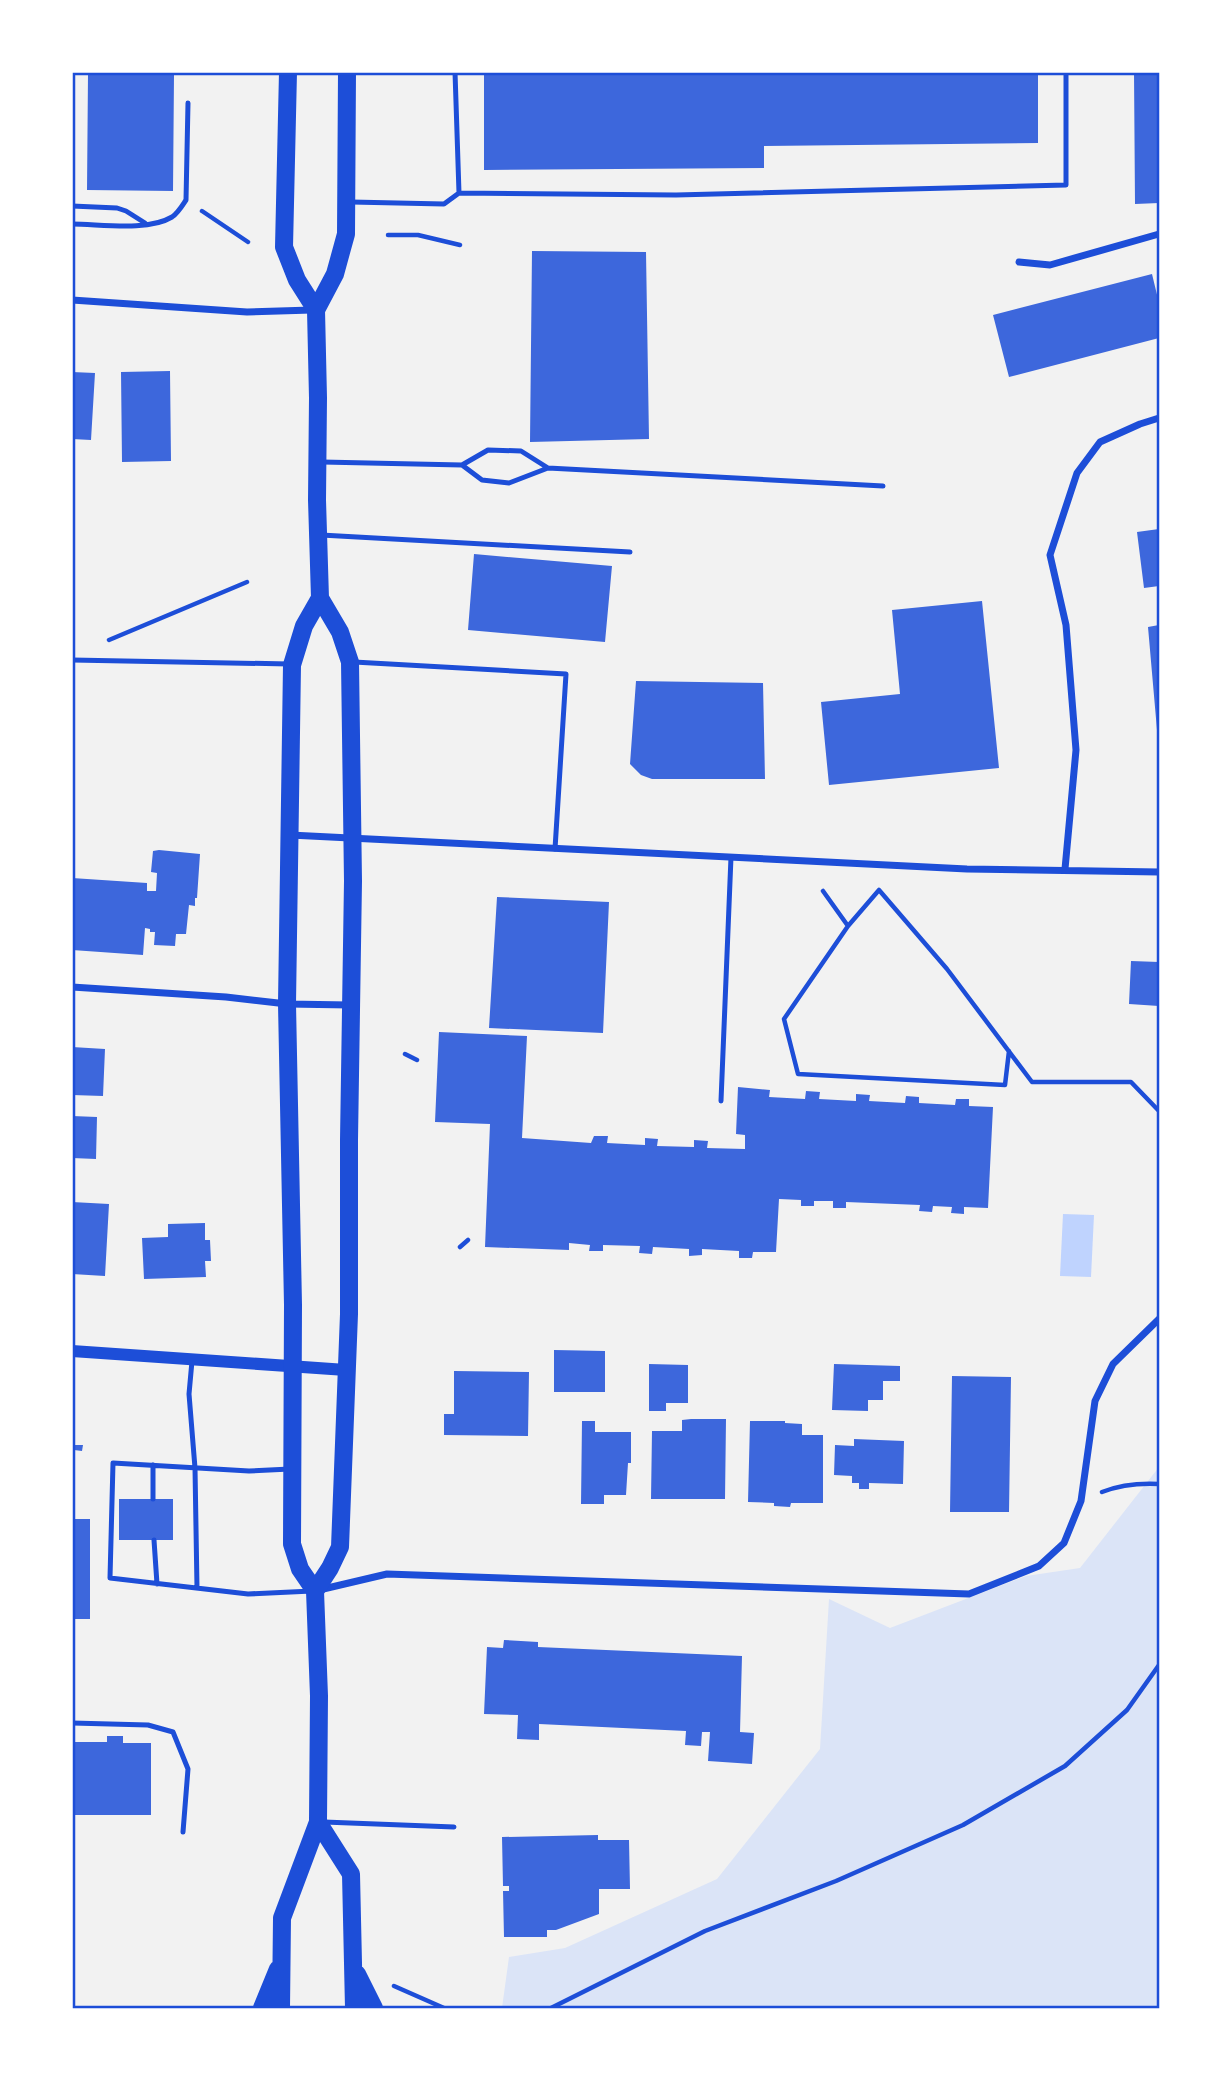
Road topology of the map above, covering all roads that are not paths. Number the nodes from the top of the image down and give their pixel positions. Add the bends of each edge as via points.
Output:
1 (288, 72) edge
2 (347, 72) edge
3 (455, 72) edge
4 (1066, 72) edge
5 (188, 103) dead end
6 (459, 193) junction
7 (346, 201) junction
8 (72, 206) edge
9 (72, 223) edge
10 (146, 224) junction
11 (1159, 234) edge
12 (1019, 262) dead end
13 (72, 300) edge
14 (316, 310) junction
15 (1159, 418) edge
16 (317, 462) junction
17 (462, 465) junction
18 (548, 468) junction
19 (883, 486) dead end
20 (318, 535) junction
21 (630, 552) dead end
22 (320, 598) junction
23 (72, 660) edge
24 (350, 662) junction
25 (292, 665) junction
26 (290, 835) junction
27 (352, 837) junction
28 (555, 849) junction
29 (731, 858) junction
30 (1065, 869) junction
31 (1159, 872) edge
32 (72, 987) edge
33 (287, 1004) junction
34 (351, 1004) junction
35 (721, 1101) dead end
36 (1159, 1319) edge
37 (72, 1351) edge
38 (193, 1359) junction
39 (292, 1366) junction
40 (346, 1370) junction
41 (153, 1465) junction
42 (195, 1468) junction
43 (293, 1469) junction
44 (153, 1499) dead end
45 (154, 1540) dead end
46 (158, 1584) junction
47 (197, 1588) junction
48 (314, 1591) junction
49 (72, 1723) edge
50 (318, 1822) junction
51 (454, 1827) dead end
52 (183, 1832) dead end
53 (281, 1959) junction
54 (356, 1973) junction
55 (262, 2008) edge
56 (281, 2008) edge
57 (354, 2008) edge
58 (374, 2008) edge

1 - 14 main road via 284,247
2 - 7 main road
3 - 6 lane
4 - 6 lane via 1066,185 676,195
5 - 10 lane via 186,200 172,217
6 - 7 lane via 444,204
7 - 14 main road via 346,234 335,274
8 - 10 lane via 117,208
9 - 10 lane
11 - 12 street via 1050,265
13 - 14 street via 247,312
14 - 16 main road
15 - 30 street via 1100,442 1077,472 1050,555 1066,625 1076,750
16 - 17 lane
16 - 20 main road
17 - 18 lane via 482,481 509,483
17 - 18 lane via 488,450 521,451
18 - 19 lane
20 - 21 lane
20 - 22 main road
22 - 24 main road via 340,632
22 - 25 main road via 304,626
23 - 25 lane
24 - 27 main road
24 - 28 lane via 566,674
25 - 26 main road
26 - 27 street
26 - 33 main road
27 - 28 street
27 - 34 main road
28 - 29 street
29 - 30 street
29 - 35 lane
30 - 31 street
32 - 33 street
33 - 34 street
33 - 39 main road
34 - 40 main road
36 - 48 street via 1113,1364 1095,1401 1081,1501 1064,1542 1039,1566 969,1594 387,1574
37 - 38 street
38 - 39 street
38 - 42 lane via 189,1394
39 - 40 street
39 - 43 main road
40 - 48 main road via 340,1547
41 - 42 lane
41 - 44 lane
41 - 46 lane via 113,1463 110,1578
42 - 43 lane
42 - 47 lane
43 - 48 main road via 292,1544
45 - 46 lane
46 - 47 lane
47 - 48 lane via 248,1594
48 - 50 main road
49 - 52 lane via 148,1725 173,1732 188,1769
50 - 51 lane
50 - 53 main road via 282,1918
50 - 54 main road via 351,1874
53 - 55 main road
53 - 56 main road
54 - 57 main road
54 - 58 main road

